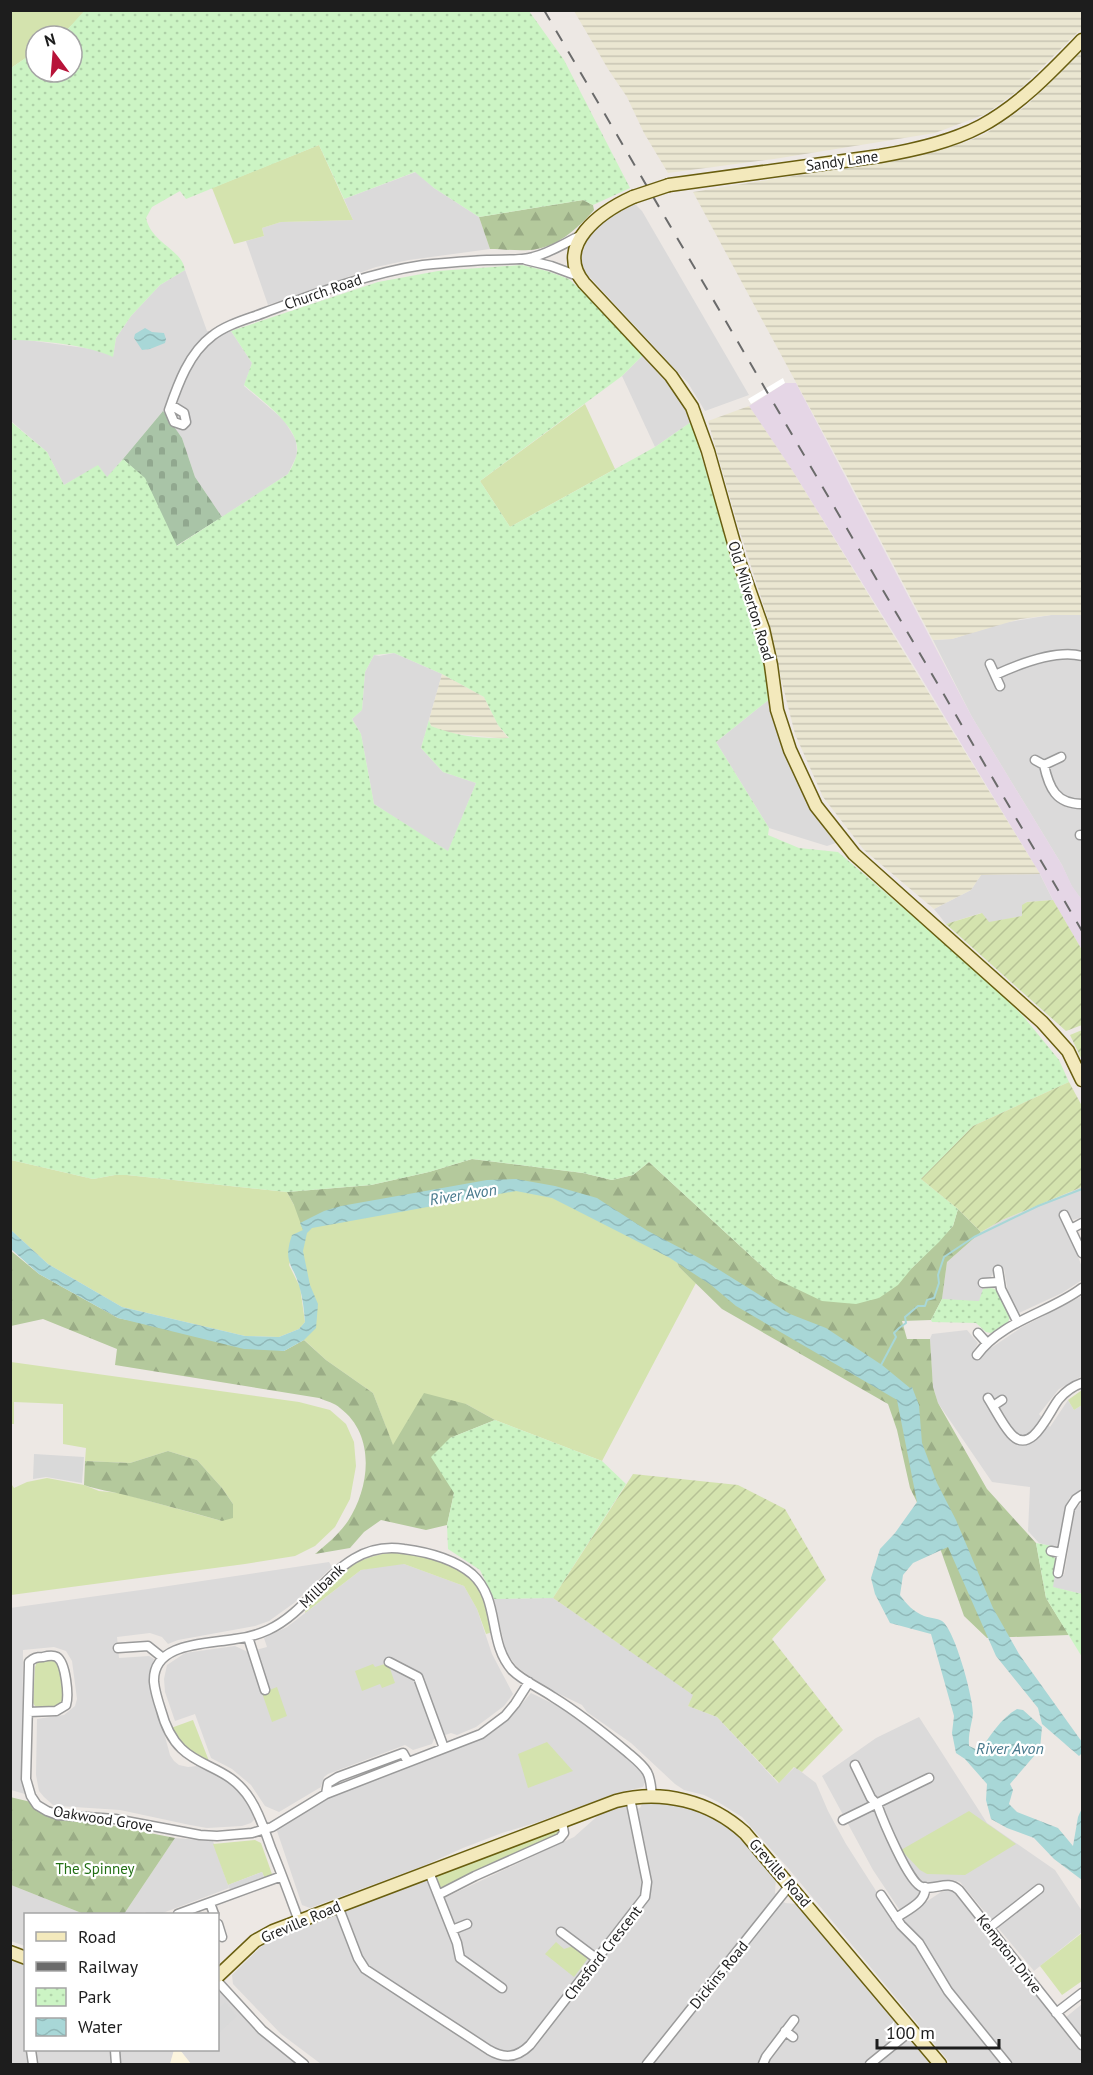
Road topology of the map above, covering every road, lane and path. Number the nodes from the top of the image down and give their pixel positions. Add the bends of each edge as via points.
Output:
1 (1083, 40) edge
2 (582, 234) junction
3 (519, 260) junction
4 (578, 276) junction
5 (171, 405) dead end
6 (1083, 656) edge
7 (990, 664) dead end
8 (995, 675) junction
9 (999, 686) dead end
10 (1062, 757) dead end
11 (1035, 760) dead end
12 (1044, 765) junction
13 (1083, 804) edge
14 (1083, 1080) edge
15 (1064, 1215) dead end
16 (1083, 1223) edge
17 (1071, 1228) junction
18 (1083, 1253) edge
19 (998, 1270) dead end
20 (999, 1282) junction
21 (983, 1283) dead end
22 (1083, 1288) edge
23 (1017, 1322) junction
24 (978, 1333) dead end
25 (987, 1343) junction
26 (977, 1354) dead end
27 (1083, 1383) edge
28 (988, 1398) dead end
29 (1002, 1400) dead end
30 (993, 1406) junction
31 (1083, 1495) edge
32 (1051, 1551) dead end
33 (1062, 1553) junction
34 (1058, 1573) dead end
35 (248, 1637) junction
36 (118, 1648) dead end
37 (163, 1658) junction
38 (389, 1662) dead end
39 (528, 1682) junction
40 (265, 1690) dead end
41 (28, 1712) junction
42 (444, 1748) junction
43 (855, 1765) dead end
44 (929, 1779) dead end
45 (652, 1796) junction
46 (630, 1798) junction
47 (877, 1804) junction
48 (843, 1820) dead end
49 (562, 1822) junction
50 (264, 1830) junction
51 (429, 1872) junction
52 (282, 1876) junction
53 (790, 1885) junction
54 (925, 1887) junction
55 (1039, 1889) dead end
56 (438, 1895) junction
57 (881, 1895) dead end
58 (210, 1903) junction
59 (338, 1906) junction
60 (181, 1913) edge
61 (214, 1913) edge
62 (896, 1918) junction
63 (299, 1921) junction
64 (467, 1924) dead end
65 (219, 1927) edge
66 (989, 1928) junction
67 (452, 1930) junction
68 (561, 1932) dead end
69 (222, 1937) dead end
70 (597, 1959) junction
71 (219, 1975) edge
72 (219, 1983) edge
73 (502, 1988) dead end
74 (1083, 1993) edge
75 (1056, 2013) junction
76 (794, 2020) dead end
77 (912, 2030) junction
78 (785, 2031) junction
79 (793, 2037) dead end
80 (1083, 2045) edge
81 (304, 2064) edge
82 (647, 2064) edge
83 (763, 2064) edge
84 (870, 2064) edge
85 (940, 2064) edge
86 (1007, 2064) edge

1 - 2 street, Sandy Lane, bridge via 1007,110 963,134 880,156 669,185 604,212
2 - 3 street, Church Road via 549,252
2 - 4 street via 574,262
3 - 4 street, Church Road
3 - 5 street, Church Road via 459,261 384,272 242,321 212,335 201,347 180,381
4 - 14 street, Old Milverton Road via 671,376 692,406 763,629 781,722 821,813 854,854 1047,1028 1068,1051
6 - 8 street via 1065,654 1033,660
7 - 8 street
8 - 9 street
10 - 12 street
11 - 12 street
12 - 13 street via 1055,794 1066,802
15 - 17 street
16 - 17 street
17 - 18 street
19 - 20 street
20 - 21 street
20 - 23 street
22 - 23 street
23 - 25 street
24 - 25 street
25 - 26 street
27 - 30 street via 1061,1397 1030,1439 1019,1439 1010,1433
28 - 30 street
29 - 30 street
31 - 33 street via 1071,1505
32 - 33 street
33 - 34 street
35 - 37 street, Millbank via 180,1648
35 - 39 street, Millbank via 289,1617 351,1559 373,1550 406,1549 453,1562 477,1579 489,1600 501,1653 512,1670
35 - 40 street
36 - 37 street via 148,1646
37 - 50 street via 154,1681 169,1735 188,1756 240,1786
38 - 42 street via 418,1677
39 - 42 street via 496,1725
39 - 45 street, Millbank via 587,1720 640,1764 649,1777
41 - 41 street, Oakwood Grove via 29,1662 58,1657 68,1691 66,1705 56,1711
41 - 50 street, Oakwood Grove via 26,1779 33,1801 46,1811 200,1835
42 - 50 street via 408,1762 403,1753 338,1777 328,1783 326,1794
43 - 47 street
44 - 47 street
45 - 46 street, Greville Road
45 - 53 street, Greville Road via 693,1802 723,1816 751,1840
46 - 49 street, Greville Road
46 - 70 street, Chesford Crescent via 647,1893
47 - 48 street
47 - 54 street via 905,1865 917,1884
49 - 51 street, Greville Road
49 - 56 street via 564,1833 560,1838
50 - 52 street
51 - 56 street
51 - 59 street, Greville Road
52 - 58 street
52 - 63 street
53 - 77 street, Greville Road
53 - 82 street, Dickins Road
54 - 62 street via 923,1899
54 - 66 street, Kempton Drive via 954,1885
55 - 66 street
56 - 67 street
57 - 62 street
58 - 60 street
58 - 61 street
59 - 63 street, Greville Road
59 - 70 street, Chesford Crescent via 357,1958 365,1969 501,2056 518,2059
62 - 86 street
63 - 71 street, Greville Road via 255,1941
64 - 67 street
65 - 69 street
66 - 75 street, Kempton Drive
67 - 73 street via 461,1959
68 - 70 street
72 - 81 street via 262,2030
74 - 75 street
75 - 80 street, Kempton Drive
76 - 78 street
77 - 84 street
77 - 85 street, Greville Road
78 - 79 street
78 - 83 street

